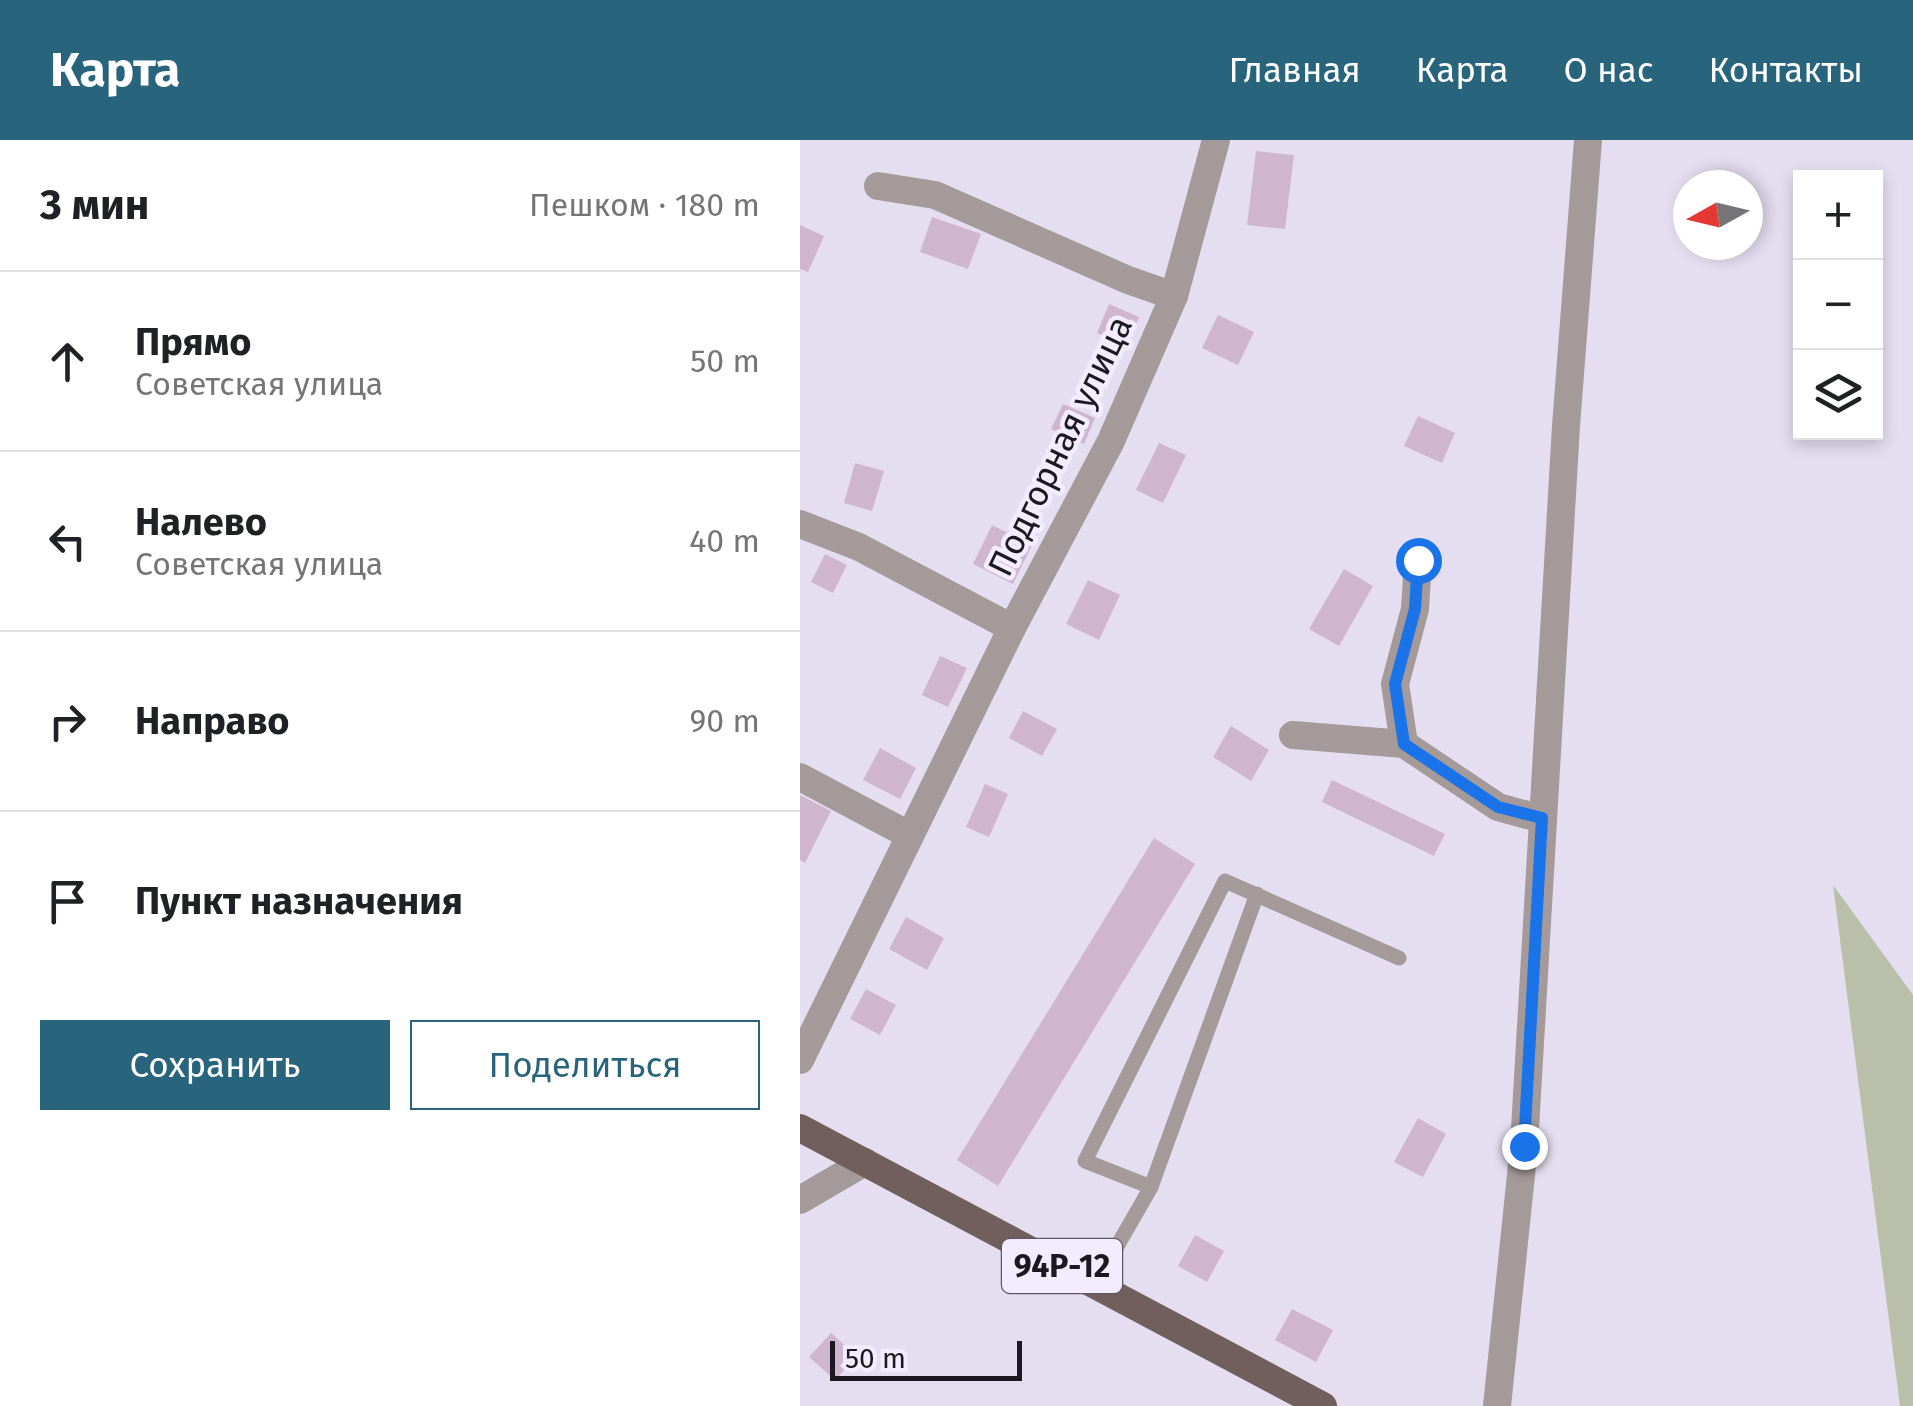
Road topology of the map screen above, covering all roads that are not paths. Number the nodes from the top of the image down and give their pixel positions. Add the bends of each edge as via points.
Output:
1 (1216, 140) edge
2 (1588, 140) edge
3 (878, 186) dead end
4 (1174, 296) junction
5 (800, 524) edge
6 (1418, 560) dead end
7 (1012, 628) junction
8 (1293, 735) dead end
9 (1404, 744) junction
10 (800, 777) edge
11 (1542, 818) junction
12 (909, 835) junction
13 (1257, 894) junction
14 (1399, 958) dead end
15 (800, 1060) edge
16 (800, 1128) edge
17 (864, 1162) junction
18 (1151, 1187) junction
19 (800, 1200) edge
20 (1096, 1284) junction
21 (1323, 1406) edge
22 (1496, 1406) edge

1 - 4 street, Подгорная улица
2 - 11 street
3 - 4 street, Подгорная улица via 935,196
4 - 7 street, Подгорная улица via 1111,441
5 - 7 street, Подгорная улица via 858,546
6 - 9 street via 1415,609 1395,684
7 - 12 street, Подгорная улица
8 - 9 street
9 - 11 street via 1498,807
10 - 12 street
11 - 22 street via 1524,1146
12 - 15 street, Подгорная улица
13 - 14 lane
13 - 18 lane
13 - 18 lane via 1225,882 1085,1161
16 - 17 main road, 94Р-12
17 - 19 street
17 - 20 main road, 94Р-12
18 - 20 lane
20 - 21 main road, 94Р-12

